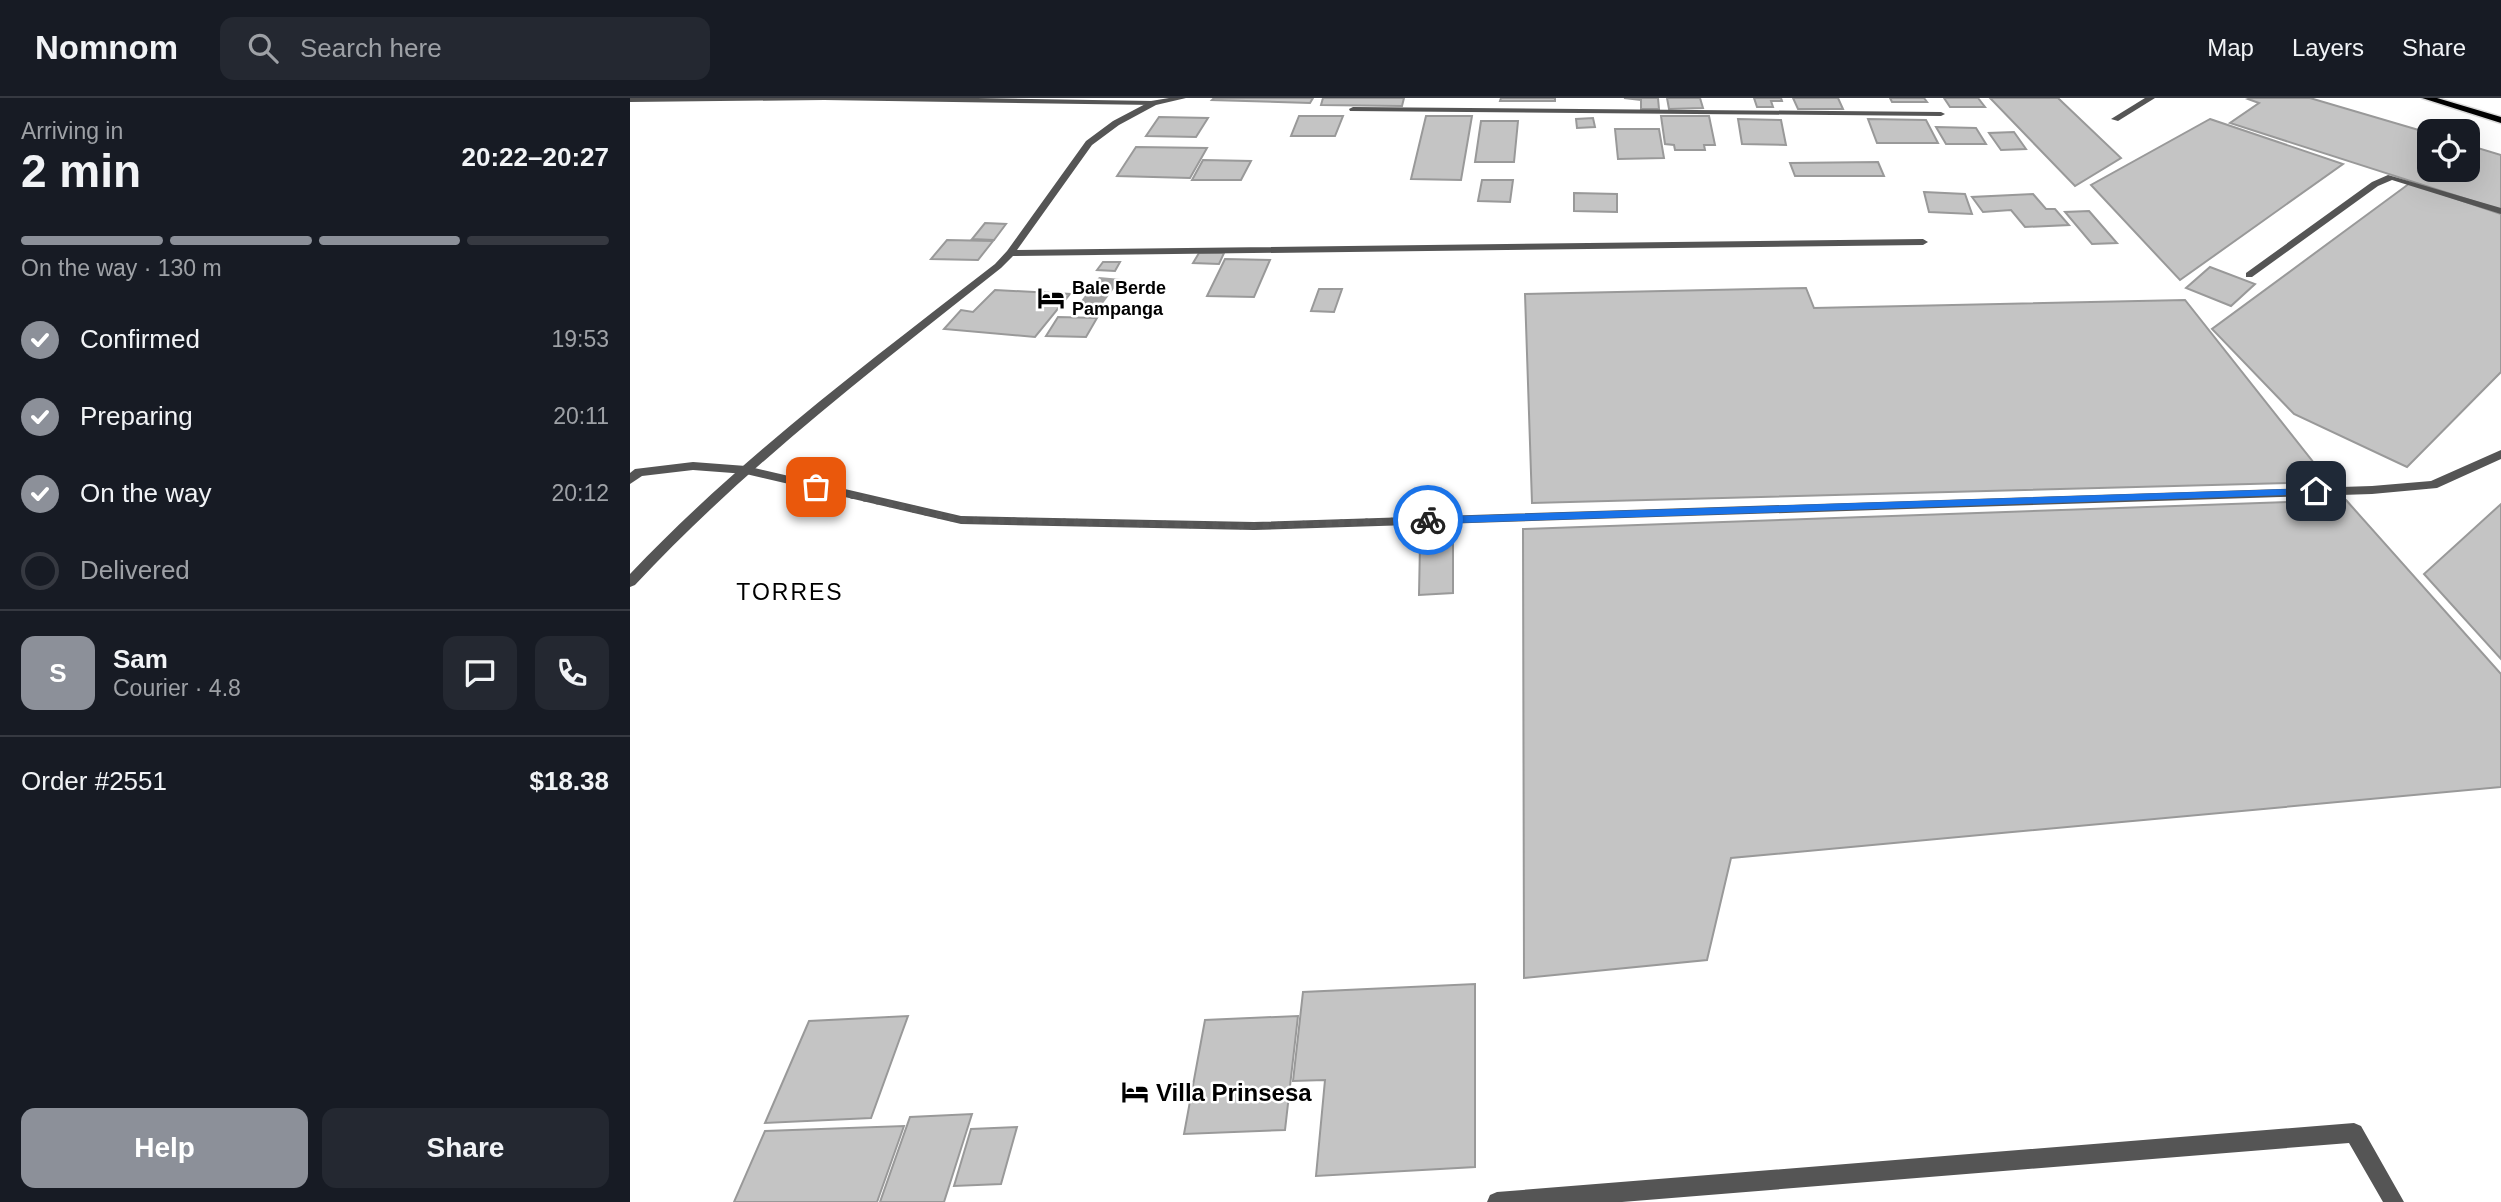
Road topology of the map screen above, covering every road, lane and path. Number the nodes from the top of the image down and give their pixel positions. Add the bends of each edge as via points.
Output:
1 (1182, 98) edge
2 (1413, 98) edge
3 (2151, 98) edge
4 (2427, 98) edge
5 (630, 100) edge
6 (1154, 103) junction
7 (1353, 109) dead end
8 (1410, 110) junction
9 (1941, 114) dead end
10 (2115, 119) dead end
11 (2501, 120) edge
12 (2501, 211) edge
13 (1923, 242) dead end
14 (1010, 253) junction
15 (2249, 275) dead end
16 (2501, 454) edge
17 (746, 470) junction
18 (630, 480) edge
19 (630, 582) edge
20 (1497, 1202) edge
21 (2394, 1202) edge

1 - 6 street
2 - 8 street
3 - 10 street
4 - 11 main road
5 - 6 street
6 - 14 street via 1089,144
7 - 8 street
8 - 9 street
12 - 15 street via 2390,177
13 - 14 street
14 - 17 street
16 - 17 street via 2433,485 2372,490 1254,526 961,520
17 - 18 street via 693,466 639,472
17 - 19 street
20 - 21 street via 2354,1133

